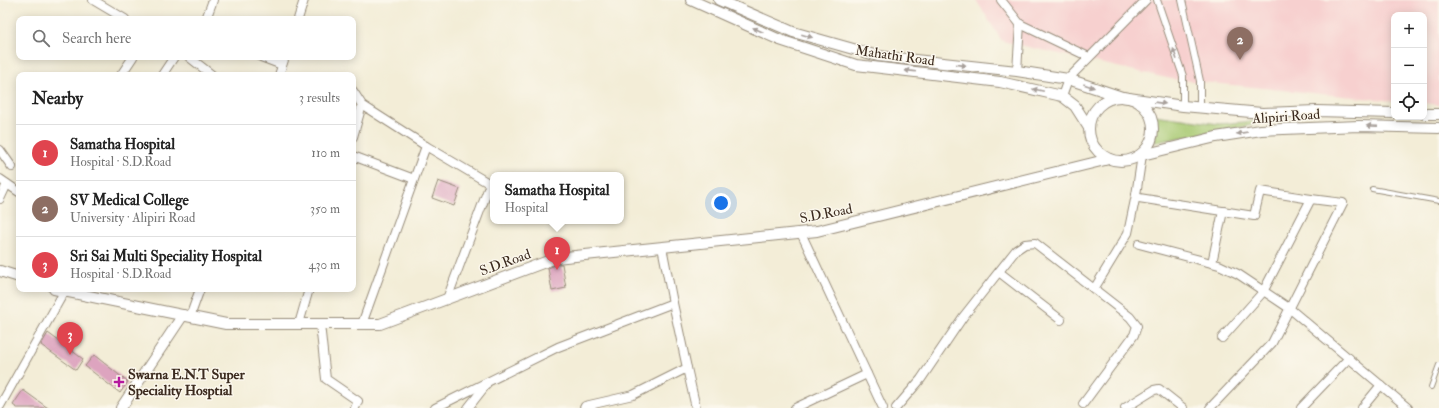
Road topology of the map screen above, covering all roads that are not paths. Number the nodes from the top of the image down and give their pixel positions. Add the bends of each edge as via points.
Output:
1 (93, 0) edge
2 (213, 0) edge
3 (304, 0) edge
4 (691, 0) edge
5 (719, 0) edge
6 (1001, 0) edge
7 (1146, 0) edge
8 (1156, 0) edge
9 (1182, 0) edge
10 (120, 16) edge
11 (207, 16) edge
12 (299, 16) edge
13 (1020, 24) junction
14 (784, 29) junction
15 (780, 40) junction
16 (1089, 57) junction
17 (131, 60) edge
18 (172, 60) edge
19 (193, 60) edge
20 (284, 61) edge
21 (1017, 71) junction
22 (123, 72) edge
23 (164, 72) edge
24 (208, 72) edge
25 (280, 72) edge
26 (1068, 79) junction
27 (356, 96) edge
28 (1062, 96) junction
29 (1122, 97) junction
30 (362, 105) junction
31 (1183, 106) junction
32 (1200, 107) junction
33 (1391, 113) edge
34 (1427, 114) edge
35 (1439, 114) edge
36 (356, 126) edge
37 (1089, 128) junction
38 (1439, 128) edge
39 (426, 146) junction
40 (0, 150) edge
41 (1140, 155) junction
42 (356, 157) edge
43 (1109, 159) junction
44 (12, 167) dead end
45 (0, 178) edge
46 (414, 179) junction
47 (7, 184) junction
48 (1372, 189) dead end
49 (16, 190) edge
50 (1136, 195) junction
51 (0, 199) edge
52 (1311, 199) junction
53 (1439, 201) edge
54 (1223, 211) junction
55 (801, 233) junction
56 (1139, 244) dead end
57 (662, 247) junction
58 (1212, 263) junction
59 (0, 271) edge
60 (999, 272) junction
61 (16, 276) edge
62 (1094, 289) junction
63 (64, 292) joint
64 (77, 292) edge
65 (198, 292) edge
66 (308, 292) edge
67 (1263, 292) junction
68 (447, 299) junction
69 (673, 304) junction
70 (1289, 308) junction
71 (186, 316) junction
72 (1062, 320) dead end
73 (299, 324) junction
74 (320, 324) junction
75 (362, 324) junction
76 (1222, 338) dead end
77 (1349, 358) junction
78 (1439, 365) edge
79 (687, 368) junction
80 (867, 374) junction
81 (488, 383) junction
82 (1381, 384) junction
83 (1431, 387) dead end
84 (1083, 404) dead end
85 (604, 405) edge
86 (1173, 405) edge
87 (0, 406) edge
88 (121, 408) edge
89 (355, 408) edge
90 (435, 408) edge
91 (468, 408) edge
92 (584, 408) edge
93 (696, 408) edge
94 (795, 408) edge
95 (883, 408) edge
96 (896, 408) edge
97 (1125, 408) edge
98 (1183, 408) edge
99 (1210, 408) edge
100 (1301, 408) edge
101 (1362, 408) edge
102 (1408, 408) edge

1 - 10 street
2 - 11 street
3 - 12 street
15 -> 4 street, Mahathi Road
5 - 14 street, Mahathi Road
6 - 13 street
7 - 16 street
31 -> 8 street via 1183,76
9 - 32 street via 1200,81
13 - 16 street
13 - 21 street
14 - 15 street
14 -> 21 street, Mahathi Road via 878,56
28 -> 15 street, Mahathi Road via 1000,82 856,65
16 - 26 street
17 - 22 street
18 - 23 street
19 - 24 street
20 - 25 street
21 - 26 street, Mahathi Road
26 - 28 street
26 -> 29 street, Mahathi Road
27 - 30 street
28 - 37 street, Mahathi Road via 1075,106
29 -> 31 street, Alipiri Road
29 - 37 street via 1103,103 1096,109
29 - 41 street via 1140,104 1151,121 1150,141
30 - 36 street
30 - 39 street
31 - 32 street, Alipiri Road
32 - 33 street, Alipiri Road via 1262,113
34 - 35 street
37 - 43 street via 1094,147
38 -> 41 street, Alipiri Road via 1359,126 1261,130 1216,137
39 - 46 street
39 - 68 street via 490,184
40 - 44 street
41 - 43 street via 1129,160
41 - 50 street
42 - 46 street
43 - 55 street, S.D.Road
45 - 47 street
46 - 75 street
47 - 49 street
47 - 51 street
48 - 53 lane
50 - 54 street via 1139,198
50 - 62 street via 1128,233
52 - 54 street via 1260,191 1254,216
52 - 67 street
52 - 70 street via 1343,203
54 - 58 street
55 - 57 street, S.D.Road
55 - 80 street
56 - 58 street
57 - 68 street, S.D.Road via 556,258
57 - 69 street
58 - 67 street via 1238,274
59 - 61 street
60 - 62 street via 1016,250 1025,244 1035,243
60 - 72 street
60 - 96 street via 963,317 921,379
62 - 84 street via 1130,317 1137,326 1134,335
63 - 64 street, S.D.Road
63 - 87 street
64 - 71 street, S.D.Road
65 - 71 street
66 - 73 street
67 - 70 street
67 - 76 street
68 - 75 street, S.D.Road via 380,324
69 - 79 street
69 - 81 street via 558,347
70 - 77 street
70 - 99 street via 1272,343
71 - 73 street, S.D.Road via 226,324
71 - 88 street
73 - 74 street, S.D.Road
74 - 75 street, S.D.Road
74 - 89 street via 326,379 358,401
77 - 82 street
77 - 100 street
78 - 83 lane
79 - 85 street via 633,396
79 - 93 street
80 - 94 street
80 - 95 street
81 - 90 street
81 - 91 street
82 - 101 street
82 - 102 street
85 - 92 street
86 - 97 street via 1159,389
86 - 98 street

